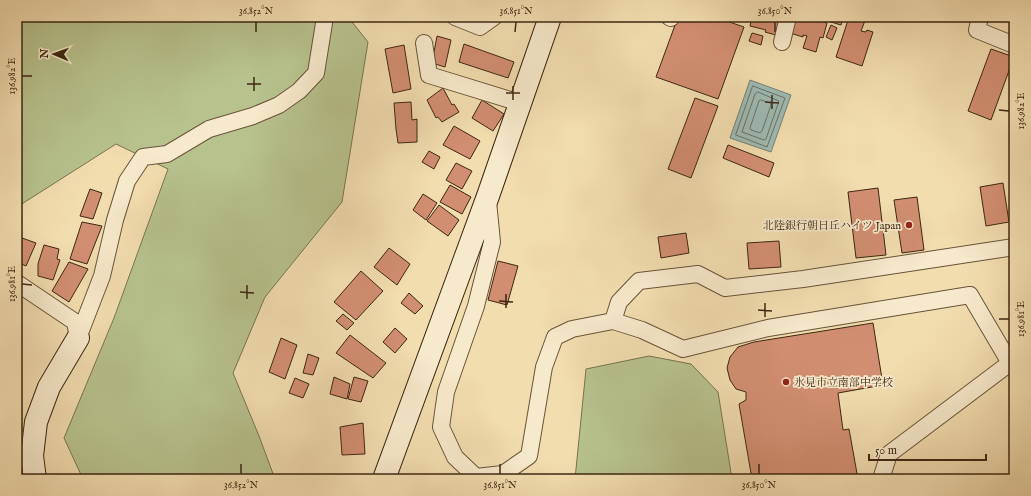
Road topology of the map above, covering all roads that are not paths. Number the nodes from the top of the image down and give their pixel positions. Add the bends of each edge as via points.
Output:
1 (325, 17) edge
2 (455, 17) edge
3 (494, 17) edge
4 (550, 17) edge
5 (788, 17) edge
6 (980, 17) edge
7 (782, 42) dead end
8 (424, 43) dead end
9 (1014, 45) edge
10 (520, 103) junction
11 (488, 196) junction
12 (1014, 247) edge
13 (17, 282) edge
14 (613, 321) junction
15 (78, 338) junction
16 (1012, 361) edge
17 (35, 479) edge
18 (384, 479) edge
19 (881, 479) edge

1 - 15 street via 316,73 299,91 279,105 253,116 209,129 167,154 143,157 127,181 102,276
2 - 3 street via 480,28
4 - 10 street
5 - 7 street
6 - 9 street via 977,30
8 - 10 street via 429,75
10 - 11 street
11 - 14 street via 492,242 476,306 446,392 441,427 455,457 476,477 503,474 528,456 544,368 555,337 572,329
11 - 18 street
12 - 14 street via 803,279 725,288 698,274 639,281 619,302
13 - 15 street via 74,322
14 - 16 street via 642,330 683,349 768,328 970,295
15 - 17 street via 49,388 36,422 32,456
16 - 19 street via 889,454

